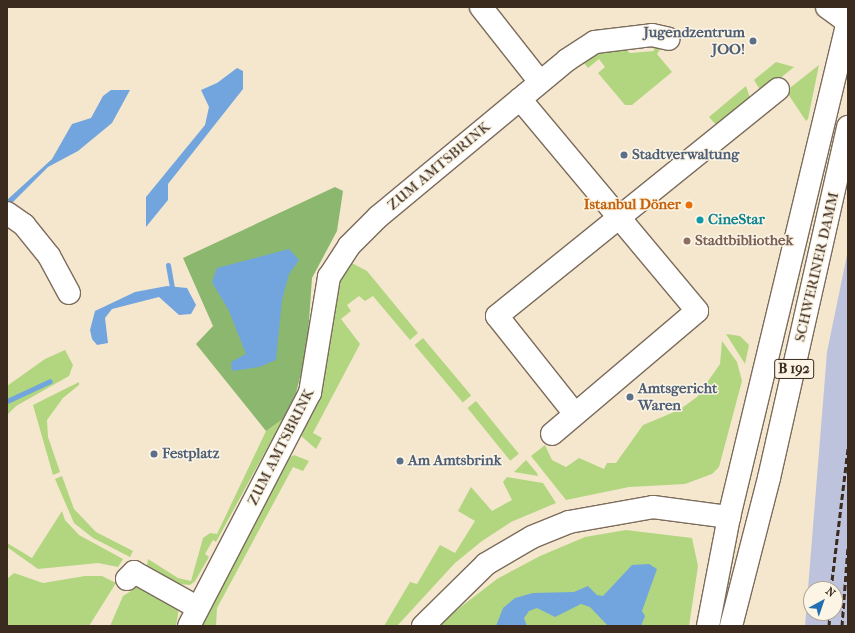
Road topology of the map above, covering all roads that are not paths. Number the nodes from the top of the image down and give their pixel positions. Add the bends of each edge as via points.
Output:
1 (481, 7) edge
2 (827, 7) edge
3 (848, 22) edge
4 (669, 39) dead end
5 (540, 82) junction
6 (778, 89) dead end
7 (520, 99) junction
8 (848, 128) edge
9 (7, 213) edge
10 (620, 218) junction
11 (69, 293) dead end
12 (575, 414) junction
13 (552, 434) dead end
14 (729, 517) junction
15 (757, 524) junction
16 (127, 579) dead end
17 (193, 616) edge
18 (423, 626) edge
19 (708, 626) edge
20 (731, 626) edge

1 - 5 street
2 - 3 street, B 192
3 - 14 street, SCHWERINER DAMM / B 192
4 - 5 street, ZUM AMTSBRINK via 652,36 595,42
5 - 7 street, ZUM AMTSBRINK
6 - 10 street
7 - 10 street
7 - 17 street, ZUM AMTSBRINK via 378,217 338,259 324,299 310,393
8 - 15 street, SCHWERINER DAMM / B 192
9 - 11 street via 24,225 49,256
10 - 12 street via 697,311
10 - 12 street via 497,316
12 - 13 street
14 - 15 street
14 - 18 street via 653,507 569,522 532,537 486,564
14 - 19 street, SCHWERINER DAMM / B 192
15 - 20 street, SCHWERINER DAMM / B 192
16 - 17 street via 134,572

